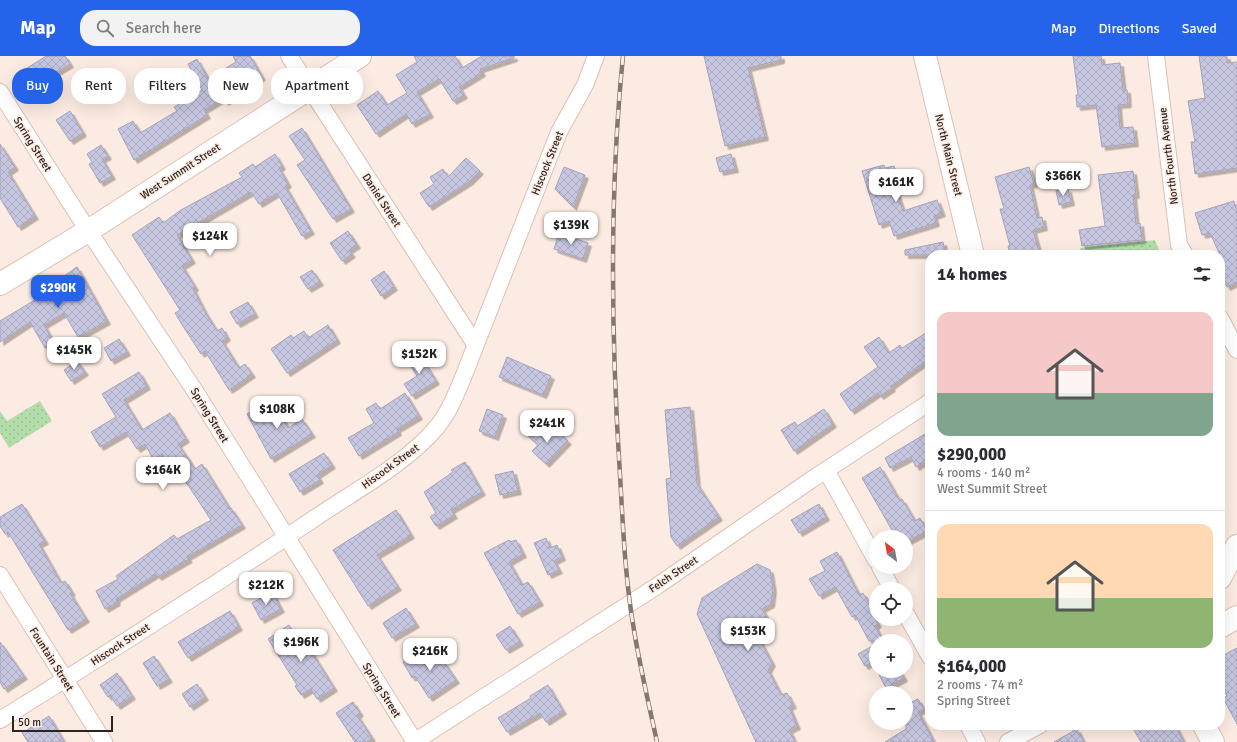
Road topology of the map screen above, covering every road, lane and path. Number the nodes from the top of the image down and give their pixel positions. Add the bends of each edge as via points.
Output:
1 (290, 56) edge
2 (360, 56) edge
3 (596, 56) edge
4 (925, 56) edge
5 (1156, 56) edge
6 (297, 68) edge
7 (341, 68) edge
8 (0, 92) edge
9 (284, 104) edge
10 (319, 104) edge
11 (88, 231) junction
12 (972, 250) edge
13 (1182, 250) edge
14 (0, 284) edge
15 (1225, 327) edge
16 (475, 344) junction
17 (1237, 350) edge
18 (925, 405) edge
19 (826, 470) junction
20 (286, 537) junction
21 (1237, 546) edge
22 (869, 547) edge
23 (1225, 569) edge
24 (0, 576) edge
25 (1237, 618) edge
26 (1225, 624) edge
27 (913, 626) edge
28 (925, 648) edge
29 (65, 679) junction
30 (0, 720) edge
31 (971, 730) edge
32 (1031, 730) edge
33 (1207, 730) edge
34 (104, 742) edge
35 (414, 742) edge
36 (977, 742) edge
37 (1008, 742) edge
38 (1213, 742) edge

1 - 6 street, Daniel Street
2 - 7 street, West Summit Street
3 - 16 street, Hiscock Street via 585,85 559,132
4 - 12 street, North Main Street
5 - 13 street, North Fourth Avenue via 1179,245
8 - 11 street, Spring Street
9 - 11 street, West Summit Street
10 - 16 street, Daniel Street
11 - 14 street, West Summit Street
11 - 20 street, Spring Street via 195,391
15 - 17 street
16 - 20 street, Hiscock Street via 449,409 437,428 396,464
18 - 19 street, Felch Street
19 - 22 street
19 - 35 street, Felch Street via 657,586
20 - 29 street, Hiscock Street
20 - 35 street, Spring Street
21 - 23 street
24 - 29 street, Fountain Street
25 - 26 street
27 - 28 street
29 - 30 street, Hiscock Street
29 - 34 street, Fountain Street
31 - 36 street
32 - 37 street
33 - 38 street

